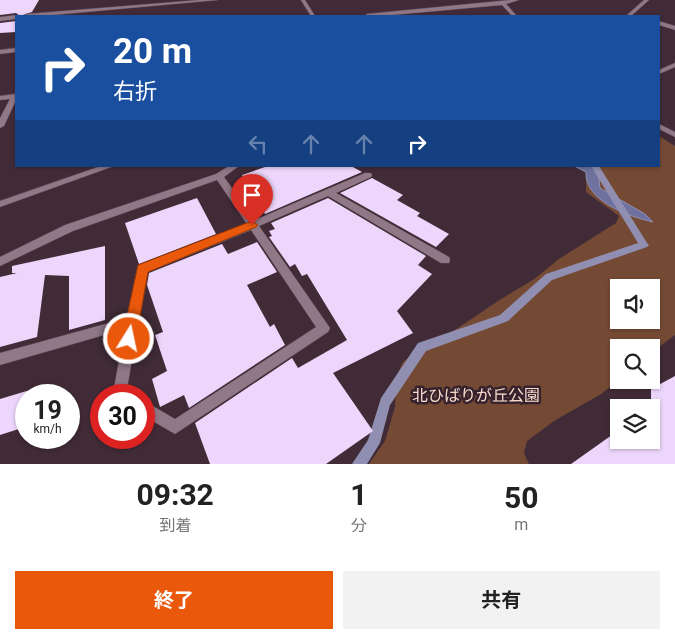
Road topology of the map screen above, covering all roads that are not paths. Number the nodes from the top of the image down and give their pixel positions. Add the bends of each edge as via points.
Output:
1 (216, 0) edge
2 (303, 0) edge
3 (517, 0) edge
4 (647, 0) edge
5 (502, 3) junction
6 (428, 10) junction
7 (39, 15) edge
8 (312, 15) edge
9 (377, 15) edge
10 (431, 15) edge
11 (514, 15) edge
12 (629, 15) edge
13 (15, 17) edge
14 (0, 19) edge
15 (660, 23) edge
16 (675, 28) edge
17 (15, 50) edge
18 (0, 52) edge
19 (675, 65) edge
20 (660, 72) edge
21 (15, 96) edge
22 (0, 98) edge
23 (0, 126) edge
24 (660, 127) edge
25 (675, 135) edge
26 (107, 167) edge
27 (233, 167) edge
28 (368, 175) dead end
29 (219, 176) junction
30 (328, 192) junction
31 (0, 204) edge
32 (252, 225) junction
33 (445, 260) dead end
34 (0, 262) edge
35 (132, 322) junction
36 (0, 359) edge
37 (122, 384) edge
38 (155, 415) edge

1 - 7 street
2 - 8 street
3 - 5 street
4 - 12 street
5 - 6 street
5 - 11 street
6 - 9 street
6 - 10 street
13 - 14 street
15 - 16 street
17 - 18 street
19 - 20 street
21 - 22 street
21 - 23 street
24 - 25 street
26 - 31 street
27 - 29 street
28 - 30 street
29 - 32 street
29 - 34 street via 69,228
30 - 32 street
30 - 33 street
32 - 35 street via 142,269
32 - 38 street via 324,328 174,427
35 - 36 street
35 - 37 street

